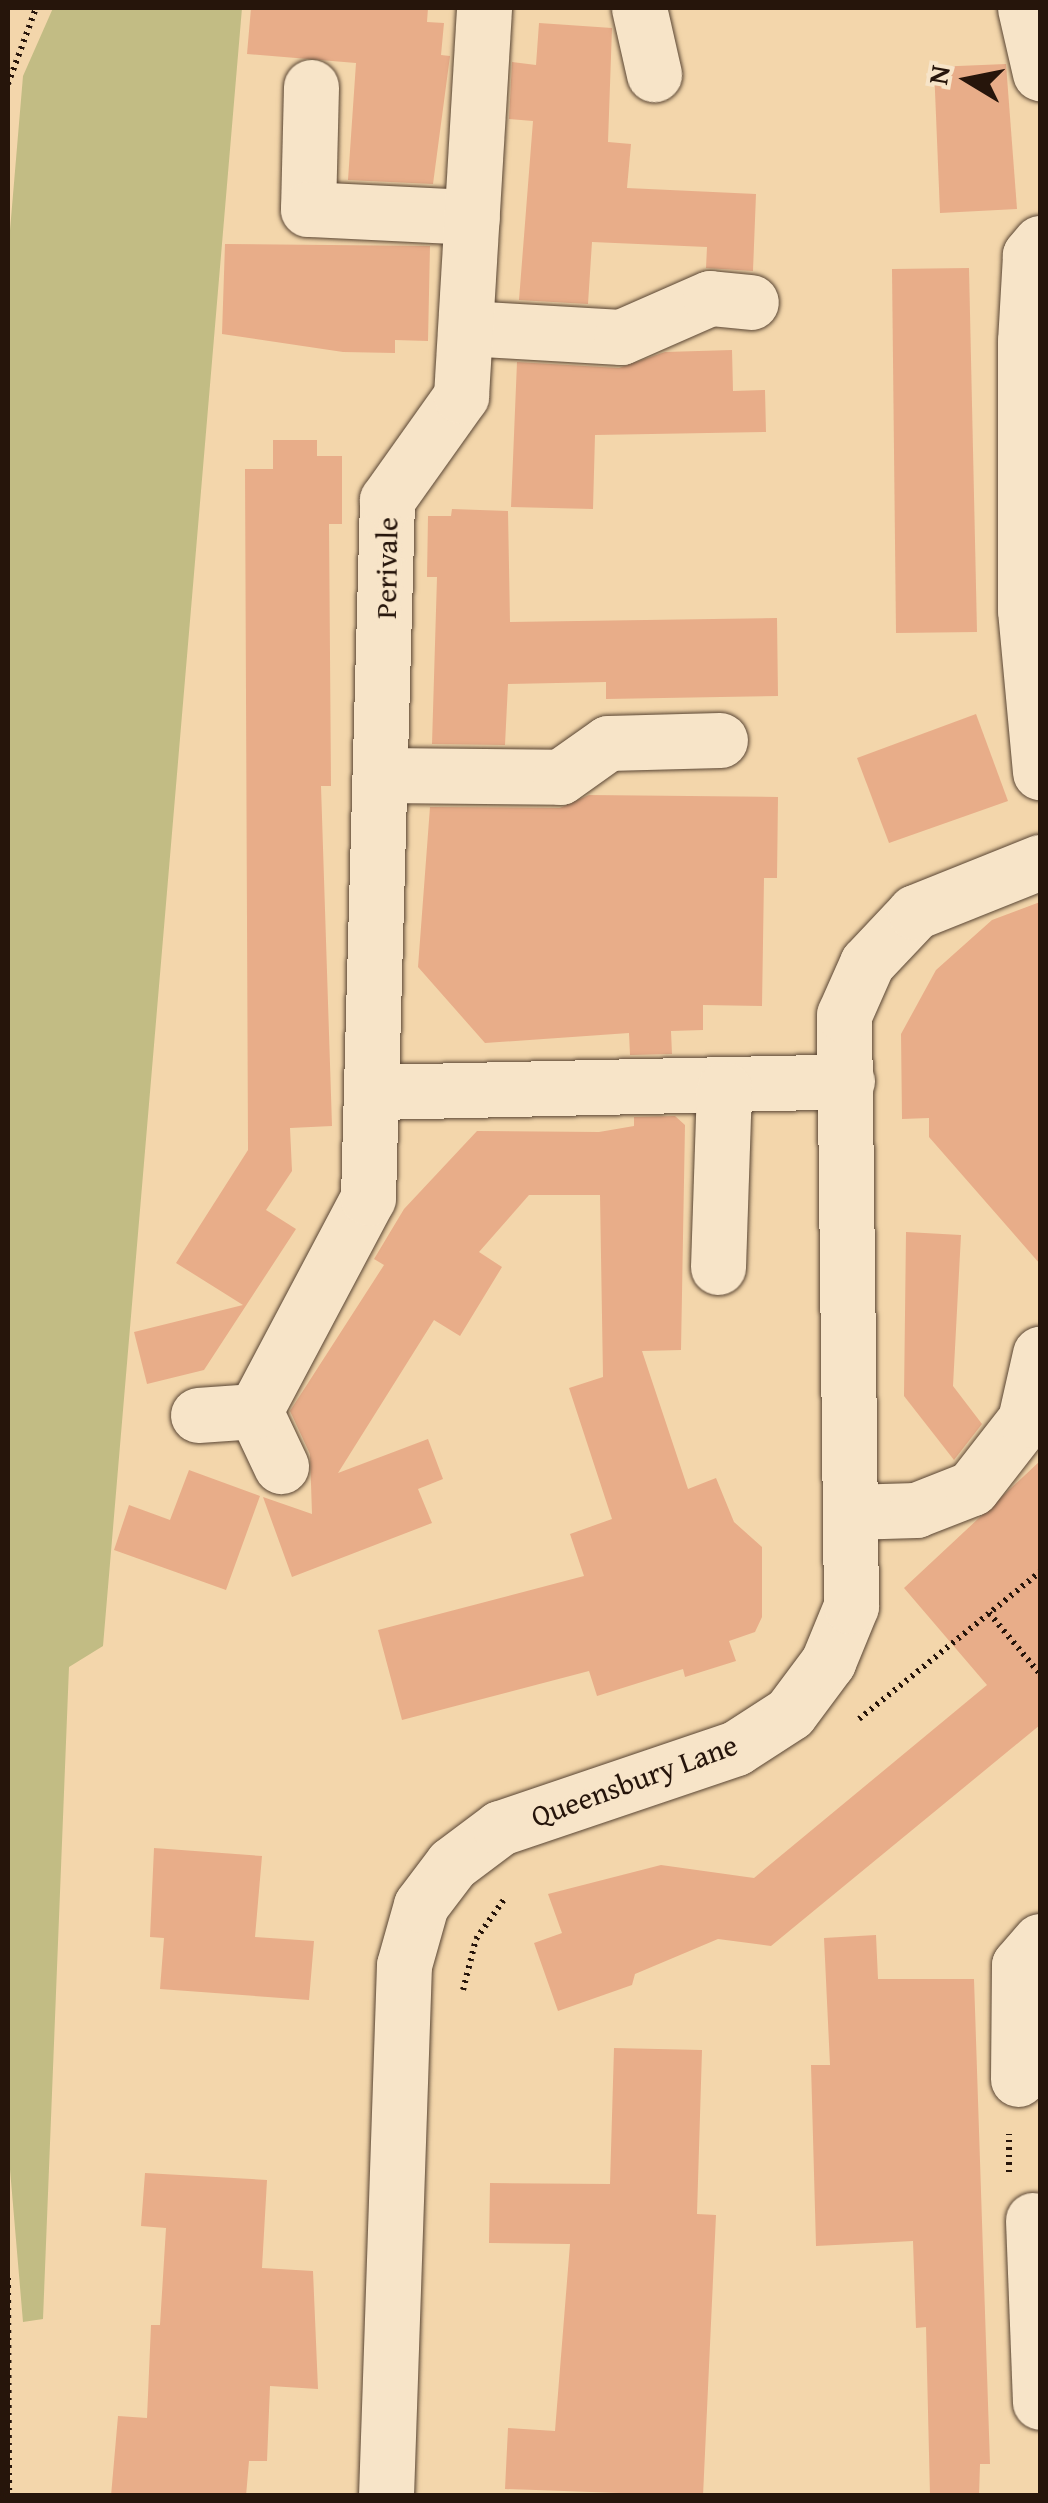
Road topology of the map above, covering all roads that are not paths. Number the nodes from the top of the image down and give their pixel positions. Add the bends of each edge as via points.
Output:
1 (484, 8) edge
2 (639, 8) edge
3 (1026, 8) edge
4 (1040, 73) edge
5 (654, 74) dead end
6 (311, 86) dead end
7 (472, 216) junction
8 (1040, 243) edge
9 (751, 302) dead end
10 (466, 328) junction
11 (720, 740) dead end
12 (1040, 772) edge
13 (382, 775) junction
14 (1040, 862) edge
15 (848, 1081) junction
16 (724, 1089) junction
17 (377, 1092) junction
18 (718, 1267) dead end
19 (1040, 1354) edge
20 (255, 1410) junction
21 (198, 1416) dead end
22 (281, 1466) dead end
23 (850, 1512) junction
24 (1040, 1940) edge
25 (1018, 2079) road end
26 (1033, 2220) road end
27 (1039, 2317) edge
28 (1040, 2402) edge
29 (386, 2496) edge

1 - 7 street, Perivale
2 - 5 street
3 - 4 street
6 - 7 street via 308,209
7 - 10 street, Perivale
8 - 12 street via 1030,255 1025,341 1025,610
9 - 10 street via 710,298 621,337
10 - 13 street, Perivale via 461,396 387,500
11 - 13 street via 608,743 560,777
13 - 17 street, Perivale
14 - 15 street, Queensbury Lane via 914,912 867,964 844,1015
15 - 16 street
15 - 23 street, Queensbury Lane
16 - 17 street
16 - 18 street
17 - 20 street, Perivale via 368,1198
19 - 23 street via 1025,1420 972,1488 916,1510
20 - 21 street
20 - 22 street
23 - 29 street, Queensbury Lane via 851,1606 828,1662 790,1713 736,1748 500,1828 452,1864 420,1905 404,1964
24 - 25 street via 1019,1964
26 - 27 street
27 - 28 street

